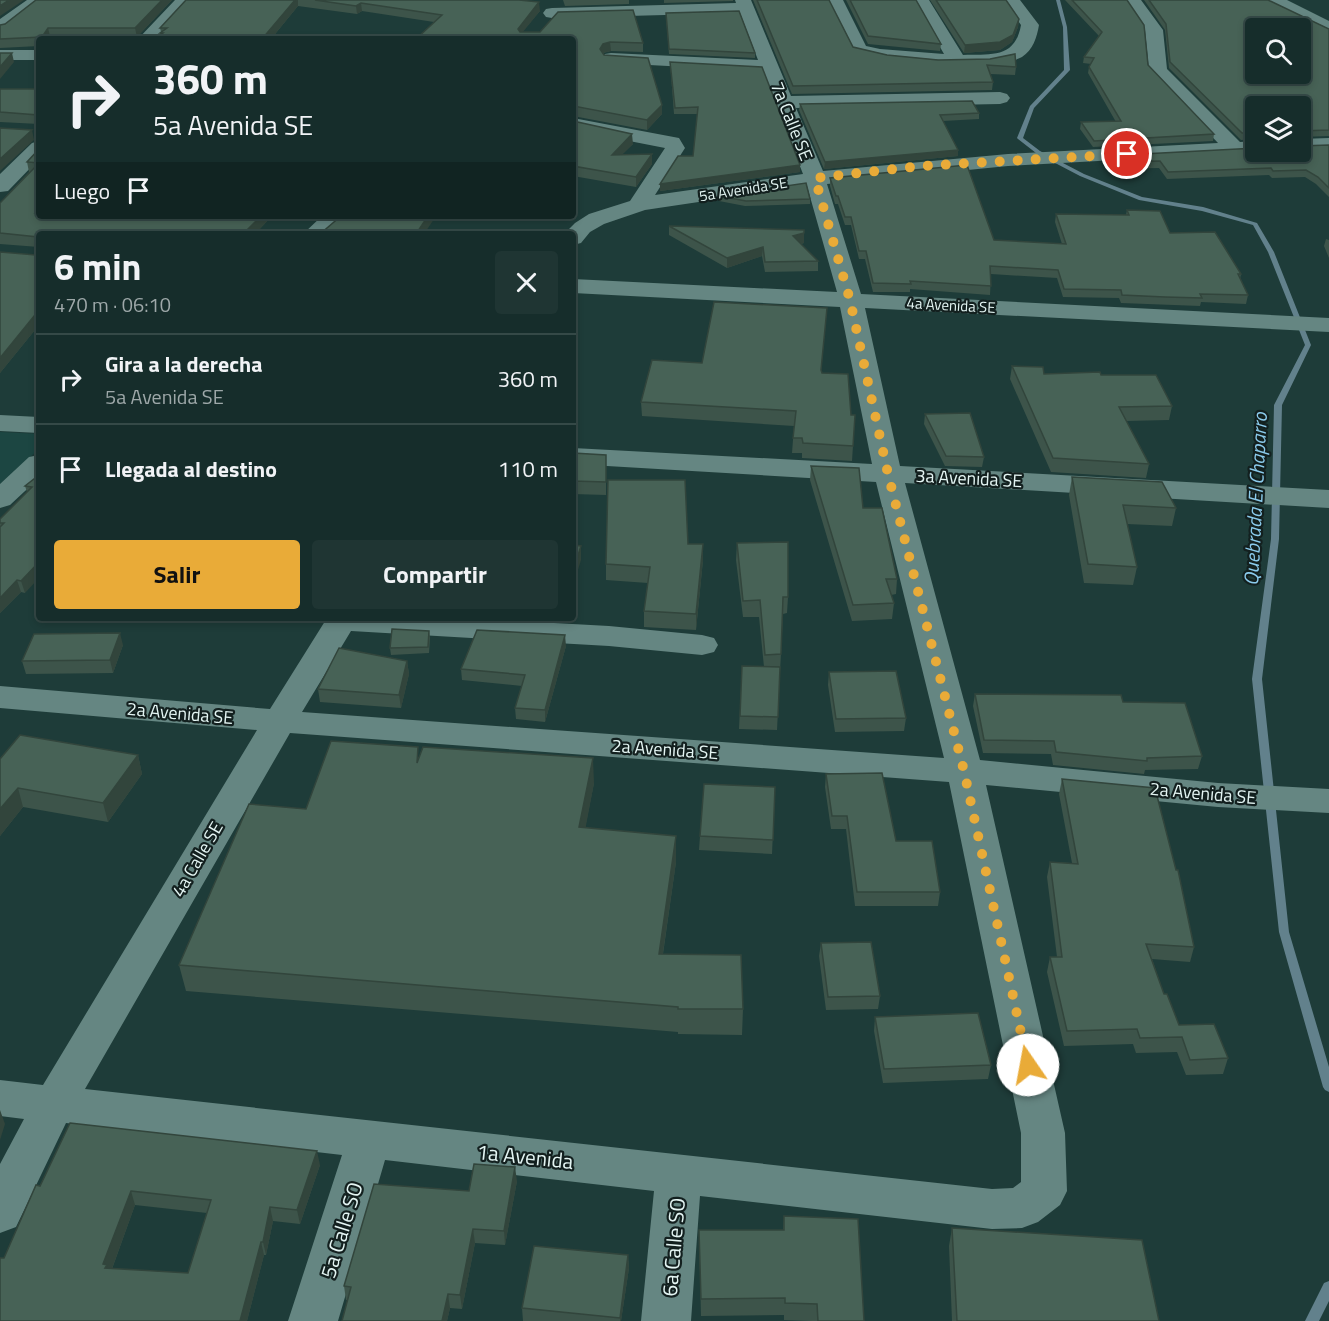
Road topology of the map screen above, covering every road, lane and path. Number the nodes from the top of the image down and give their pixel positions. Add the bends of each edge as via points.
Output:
1 (38, 0) edge
2 (184, 0) edge
3 (835, 0) edge
4 (921, 0) edge
5 (1011, 0) edge
6 (1132, 0) edge
7 (1274, 0) edge
8 (745, 4) edge
9 (550, 8) edge
10 (0, 27) edge
11 (1329, 28) edge
12 (150, 36) edge
13 (0, 55) edge
14 (36, 55) edge
15 (611, 58) edge
16 (956, 59) junction
17 (770, 66) junction
18 (1000, 98) dead end
19 (784, 102) junction
20 (652, 115) edge
21 (576, 124) edge
22 (638, 134) junction
23 (36, 137) edge
24 (1329, 144) edge
25 (1311, 145) edge
26 (1235, 148) junction
27 (1245, 148) edge
28 (815, 178) junction
29 (0, 186) edge
30 (632, 206) junction
31 (332, 219) edge
32 (318, 231) edge
33 (576, 231) edge
34 (576, 286) edge
35 (850, 300) junction
36 (1329, 325) edge
37 (0, 423) edge
38 (36, 425) edge
39 (576, 456) edge
40 (36, 466) edge
41 (888, 474) junction
42 (0, 499) edge
43 (1329, 499) edge
44 (341, 621) edge
45 (359, 621) edge
46 (702, 645) dead end
47 (0, 697) edge
48 (278, 721) junction
49 (964, 771) junction
50 (1325, 801) edge
51 (0, 1098) edge
52 (55, 1104) junction
53 (369, 1139) junction
54 (679, 1173) junction
55 (1044, 1191) joint
56 (0, 1213) edge
57 (313, 1321) edge
58 (666, 1321) edge

1 - 10 street
2 - 12 street
3 - 16 street via 859,49 867,53
4 - 16 street
5 - 16 street via 1030,26 1022,48 998,59
6 - 26 street via 1154,30 1158,70
7 - 11 street
8 - 9 street
8 - 17 street, 7a Calle SE
13 - 14 street
15 - 17 street
17 - 19 street, 7a Calle SE
18 - 19 street
19 - 28 street, 7a Calle SE
20 - 22 street
21 - 22 street
22 - 30 street via 661,138 675,147
23 - 29 street
24 - 25 street
26 - 27 street, 5a Avenida SE
26 - 28 street, 5a Avenida SE via 922,166
28 - 30 street, 5a Avenida SE
28 - 35 street, 7a Calle SE
30 - 33 street
31 - 32 street
34 - 35 street, 4a Avenida SE
35 - 36 street, 4a Avenida SE
35 - 41 street, 7a Calle SE
37 - 38 street
39 - 41 street, 3a Avenida SE
40 - 42 street
41 - 43 street, 3a Avenida SE
41 - 49 street, 7a Calle SE
44 - 48 street, 4a Calle SE
45 - 46 street
47 - 48 street, 2a Avenida SE
48 - 49 street, 2a Avenida SE
48 - 52 street, 4a Calle SE
49 - 50 street, 2a Avenida SE
49 - 55 street, 7a Calle SE via 1043,1133
51 - 52 street, 1a Avenida
52 - 53 street, 1a Avenida
52 - 56 street, 4a Calle SE
53 - 54 street, 1a Avenida
53 - 57 street, 5a Calle SO
54 - 55 street, 1a Avenida via 992,1209 1022,1208
54 - 58 street, 6a Calle SO

